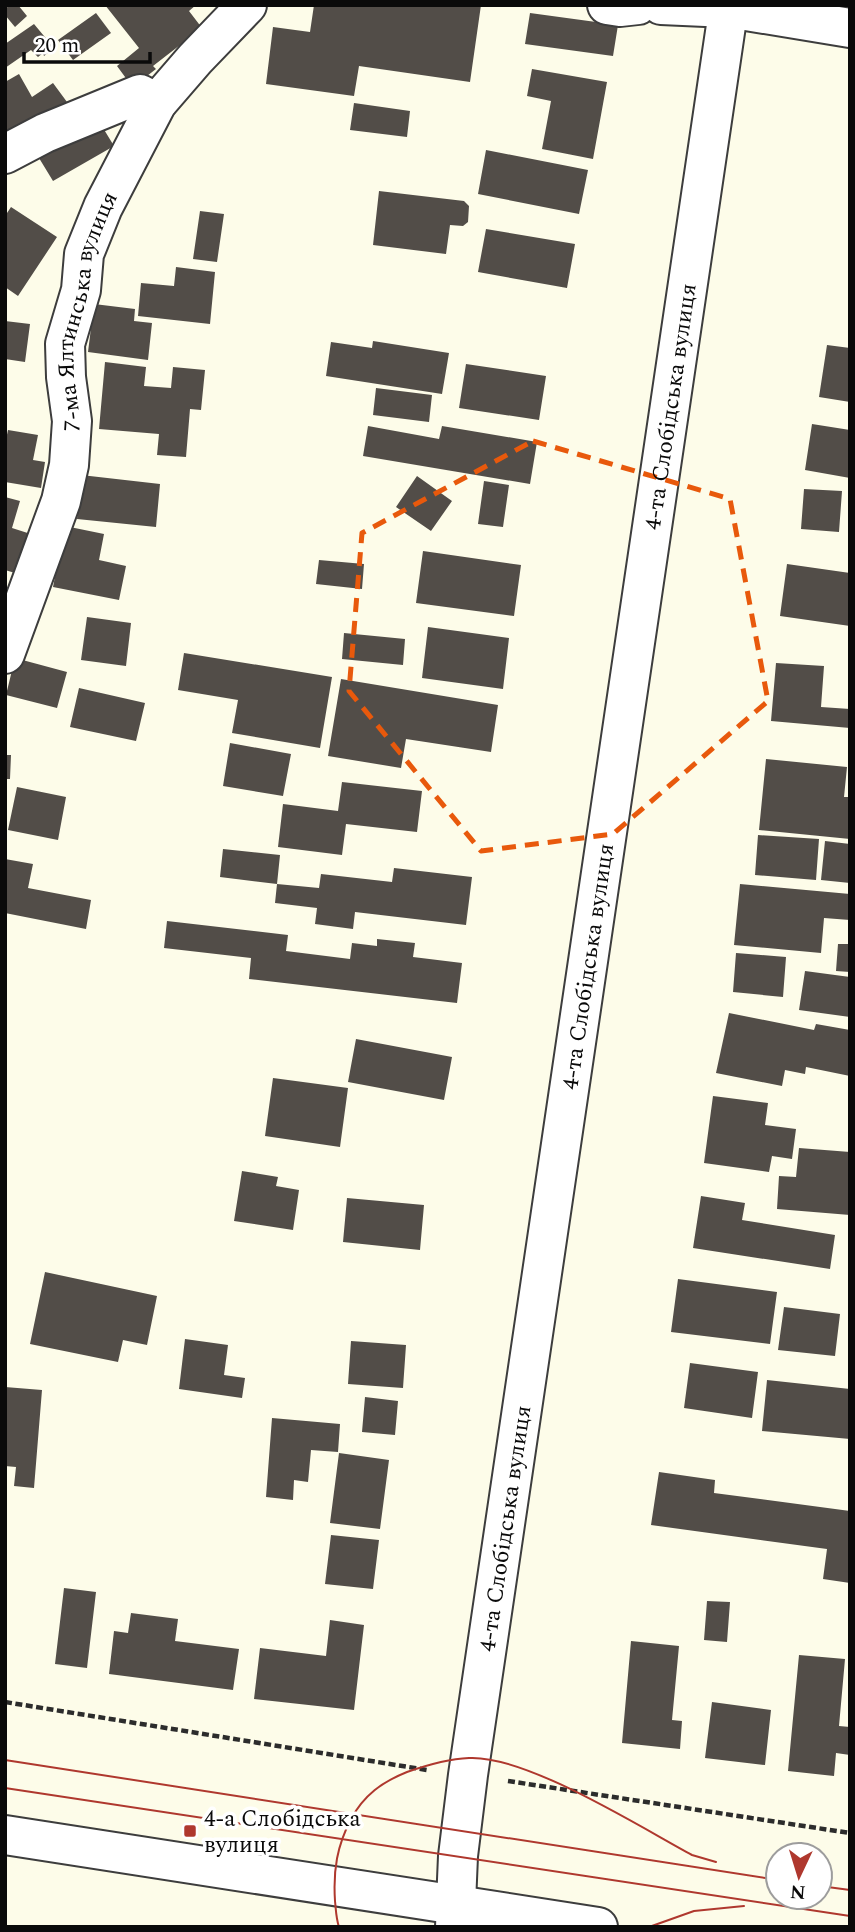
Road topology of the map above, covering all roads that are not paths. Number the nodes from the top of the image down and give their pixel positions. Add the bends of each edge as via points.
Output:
1 (247, 5) edge
2 (607, 5) edge
3 (638, 5) edge
4 (661, 5) edge
5 (729, 6) edge
6 (850, 28) edge
7 (157, 103) junction
8 (5, 154) edge
9 (5, 654) edge
10 (5, 1835) edge
11 (456, 1916) edge
12 (598, 1927) edge

1 - 7 street, 7-ма Ялтинська вулиця
2 - 3 street
4 - 5 street
5 - 6 street
5 - 11 street, 4-та Слобідська вулиця via 468,1775
7 - 8 street via 140,94
7 - 9 street, 7-ма Ялтинська вулиця via 84,254 81,290 65,344 72,421 69,466 61,502
10 - 11 street
11 - 12 street

